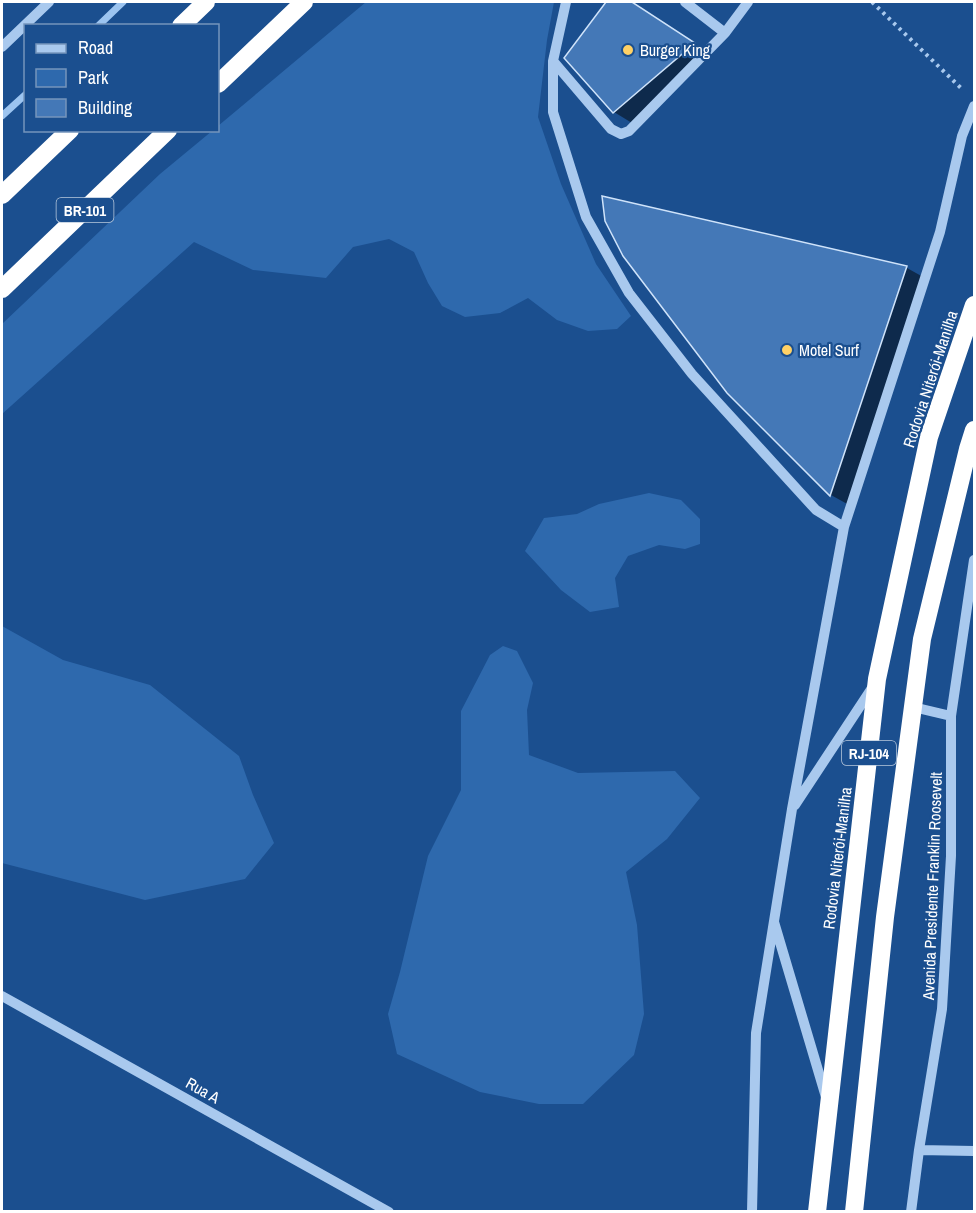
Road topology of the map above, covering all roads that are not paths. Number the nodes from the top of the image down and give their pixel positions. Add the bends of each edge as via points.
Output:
1 (49, 2) edge
2 (206, 2) edge
3 (304, 2) edge
4 (566, 2) edge
5 (685, 2) edge
6 (748, 2) edge
7 (26, 24) edge
8 (183, 24) edge
9 (24, 26) edge
10 (725, 33) junction
11 (2, 47) edge
12 (553, 61) junction
13 (219, 83) edge
14 (975, 106) edge
15 (975, 127) edge
16 (68, 132) edge
17 (166, 132) edge
18 (962, 136) junction
19 (2, 195) edge
20 (2, 289) edge
21 (975, 305) edge
22 (975, 430) edge
23 (844, 527) junction
24 (975, 560) edge
25 (877, 679) junction
26 (913, 707) junction
27 (951, 716) junction
28 (792, 809) junction
29 (774, 919) junction
30 (2, 996) edge
31 (829, 1106) junction
32 (919, 1150) junction
33 (975, 1151) edge
34 (389, 1212) edge
35 (752, 1212) edge
36 (817, 1212) edge
37 (854, 1212) edge
38 (911, 1212) edge

1 - 7 street
2 - 8 highway
3 - 13 highway
4 - 12 street
5 - 10 street
6 - 10 street
9 - 11 street
10 - 12 street via 621,134 610,129
12 - 23 street via 553,112 571,175 586,217 629,293 692,374 816,510
14 - 18 street
15 - 18 street
16 - 19 highway
17 - 20 highway, BR-101
18 - 23 street via 939,232
21 - 25 highway, Rodovia Niterói-Manilha / RJ-104 via 929,437
22 - 26 highway, RJ-104 via 922,639
23 - 28 street
24 - 27 street, Avenida Presidente Franklin Roosevelt
25 - 28 street
25 - 31 highway, Rodovia Niterói-Manilha / RJ-104
26 - 27 street
26 - 37 highway, RJ-104 via 885,917
27 - 32 street, Avenida Presidente Franklin Roosevelt via 951,856 942,1009
28 - 29 street
29 - 31 street
29 - 35 street via 756,1033
30 - 34 street, Rua A
31 - 36 highway, Rodovia Niterói-Manilha / RJ-104
32 - 33 street
32 - 38 street, Avenida Presidente Franklin Roosevelt

